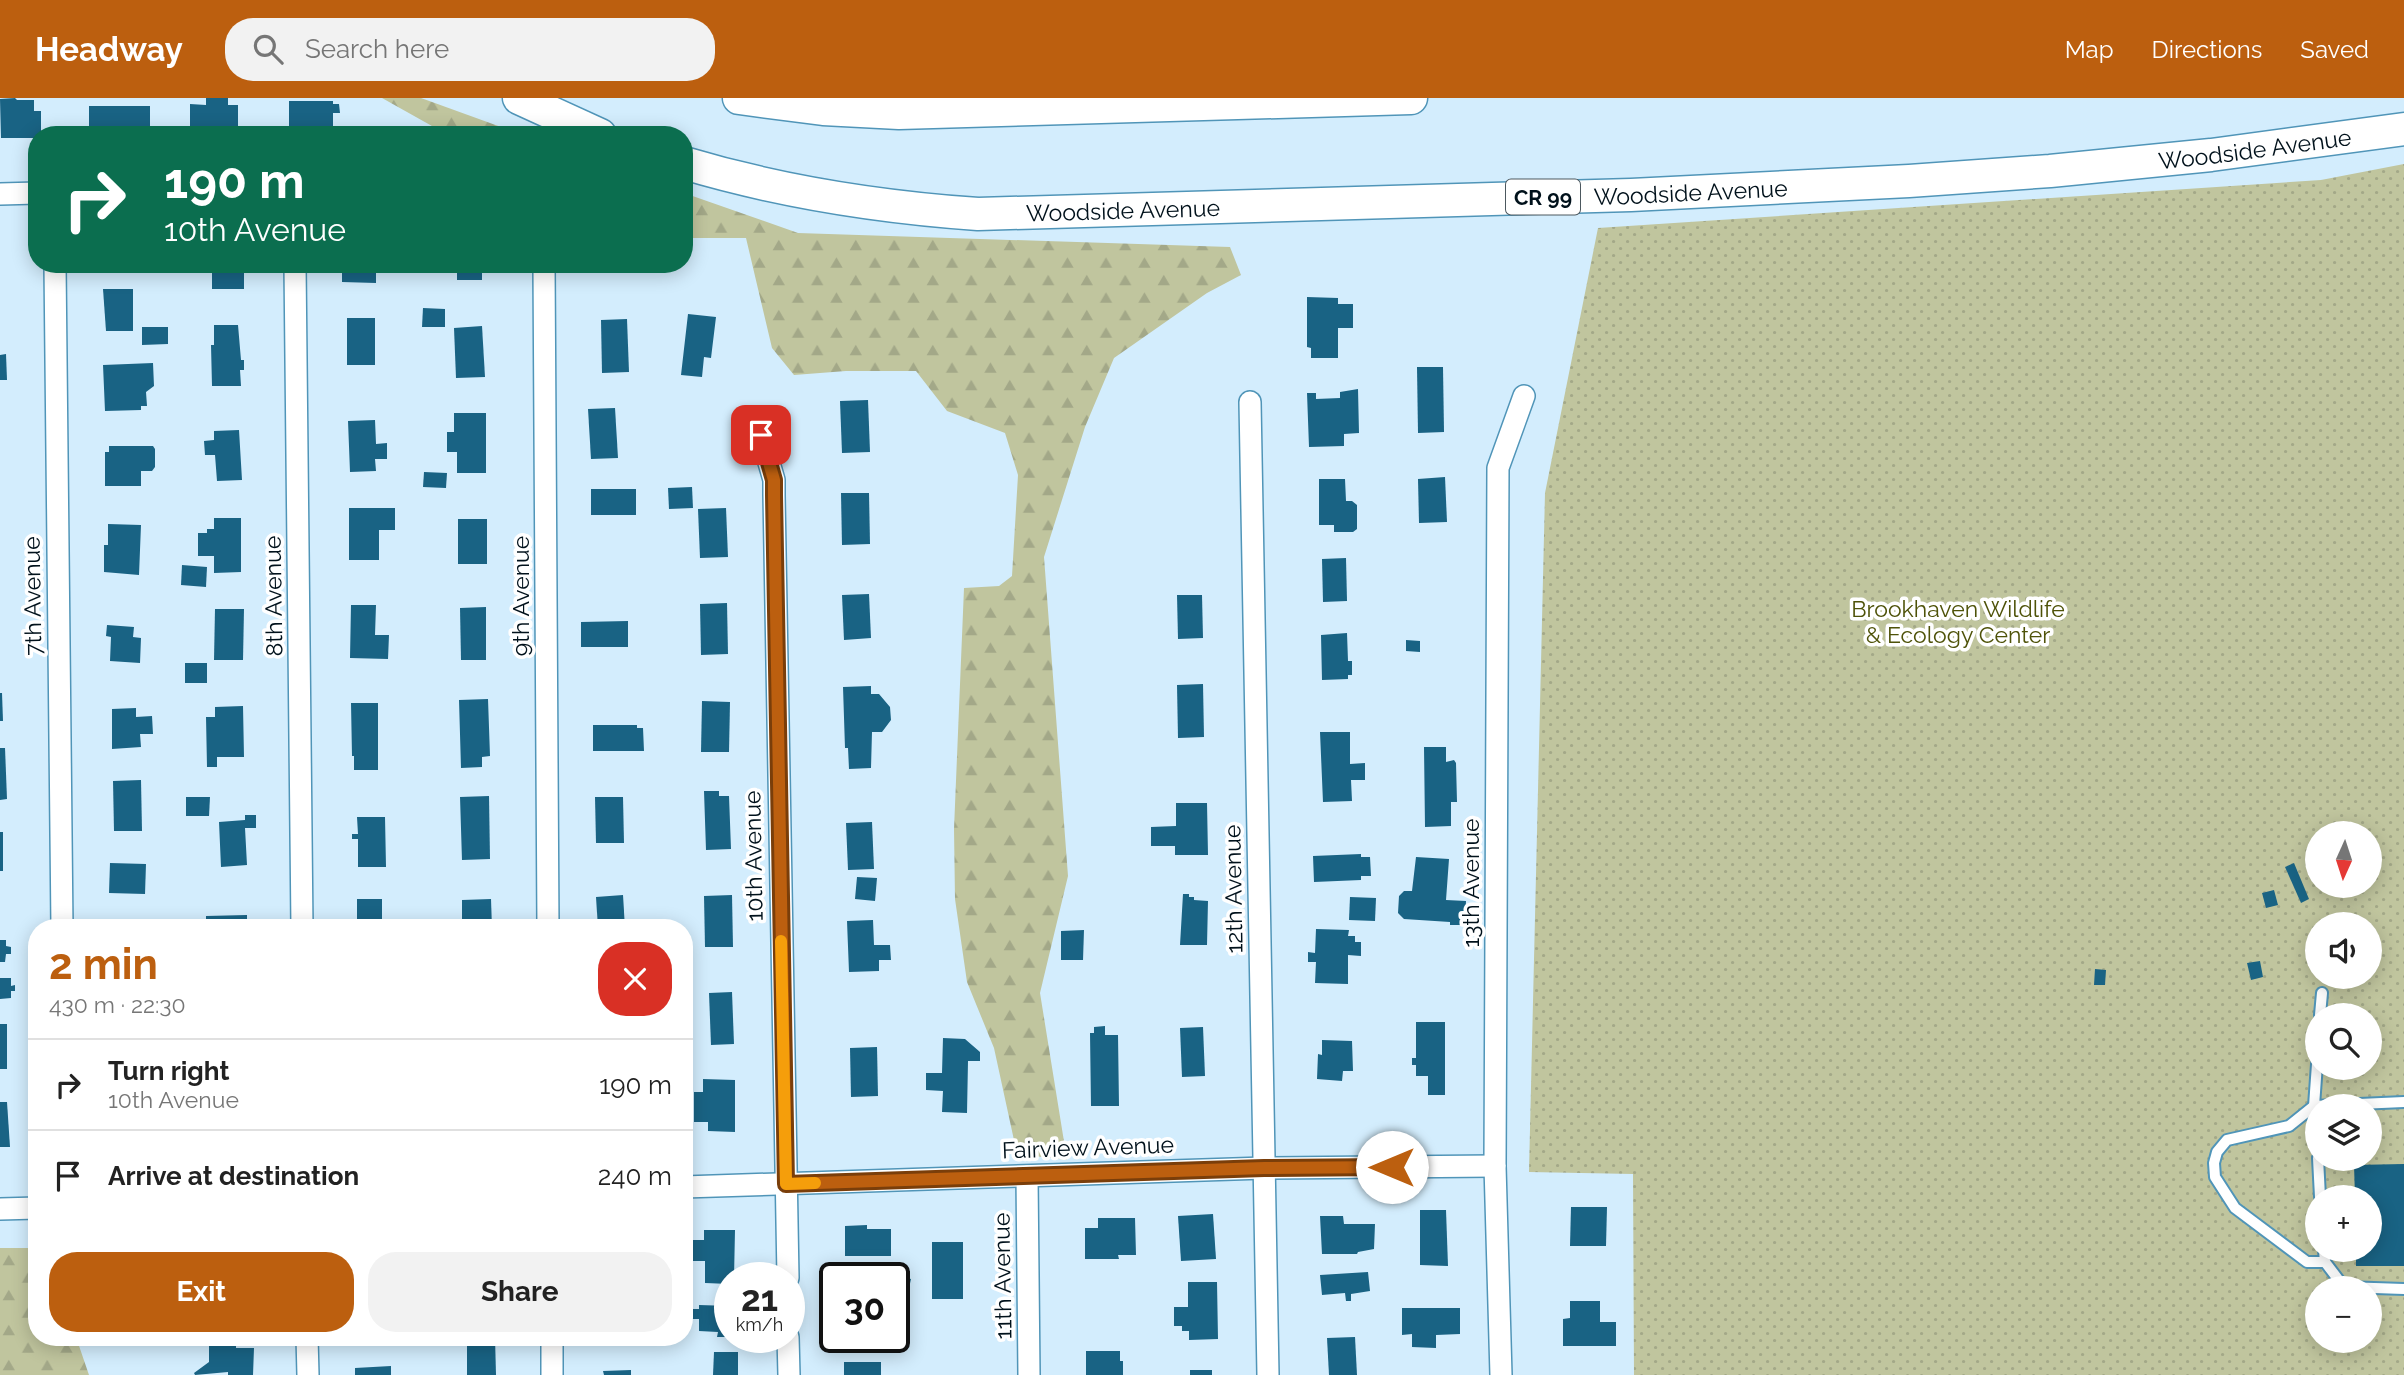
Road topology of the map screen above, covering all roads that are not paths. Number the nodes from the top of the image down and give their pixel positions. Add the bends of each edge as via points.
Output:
1 (519, 98) edge
2 (739, 98) edge
3 (1411, 98) edge
4 (580, 126) edge
5 (2404, 128) edge
6 (693, 166) edge
7 (28, 193) edge
8 (0, 194) edge
9 (55, 273) edge
10 (295, 273) edge
11 (544, 273) edge
12 (1524, 396) dead end
13 (1250, 402) dead end
14 (761, 435) dead end
15 (62, 919) edge
16 (302, 919) edge
17 (548, 919) edge
18 (2322, 993) dead end
19 (2321, 1003) edge
20 (2404, 1102) edge
21 (2382, 1103) edge
22 (2305, 1113) edge
23 (1494, 1166) junction
24 (1264, 1168) junction
25 (1027, 1176) junction
26 (786, 1184) junction
27 (693, 1187) edge
28 (28, 1208) edge
29 (0, 1209) edge
30 (2305, 1260) edge
31 (788, 1262) edge
32 (2325, 1262) edge
33 (2404, 1289) edge
34 (307, 1346) edge
35 (552, 1346) edge
36 (788, 1353) edge
37 (308, 1375) edge
38 (552, 1375) edge
39 (789, 1375) edge
40 (1029, 1375) edge
41 (1268, 1375) edge
42 (1500, 1375) edge

1 - 4 main road
2 - 3 main road via 899,113
5 - 6 main road, Woodside Avenue / CR 99 via 2050,172 1909,181 1631,195 991,214 822,197
7 - 8 street
9 - 15 street, 7th Avenue
10 - 16 street, 8th Avenue
11 - 17 street, 9th Avenue
12 - 23 street, 13th Avenue via 1498,468
13 - 24 street, 12th Avenue
14 - 26 street, 10th Avenue via 774,480
18 - 19 lane
20 - 21 lane
22 - 30 lane via 2289,1126 2227,1140 2214,1163 2215,1177 2235,1208
23 - 24 street, Fairview Avenue
23 - 42 street, 13th Avenue
24 - 25 street, Fairview Avenue
24 - 41 street, 12th Avenue
25 - 26 street, Fairview Avenue
25 - 40 street, 11th Avenue
26 - 27 street, Fairview Avenue
26 - 31 street, 10th Avenue
28 - 29 street
32 - 33 lane via 2344,1287
34 - 37 street
35 - 38 street
36 - 39 street

